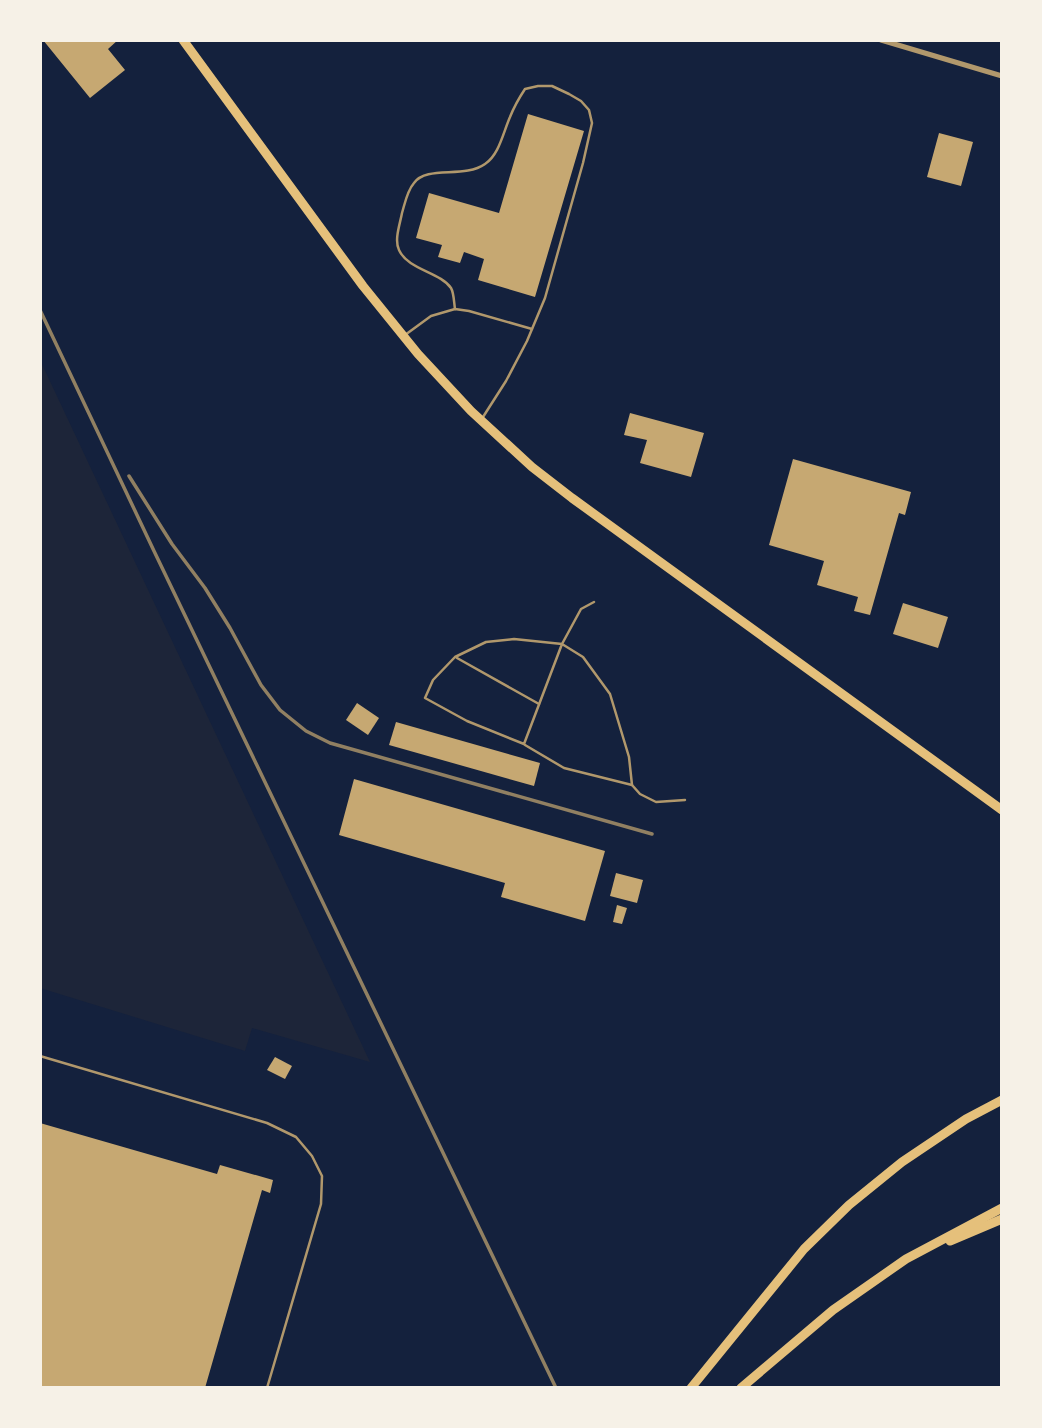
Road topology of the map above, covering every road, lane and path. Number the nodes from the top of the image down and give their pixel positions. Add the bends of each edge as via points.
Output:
1 (183, 40) edge
2 (881, 40) edge
3 (1002, 76) edge
4 (455, 309) junction
5 (532, 329) junction
6 (404, 337) junction
7 (481, 420) junction
8 (594, 602) dead end
9 (562, 644) junction
10 (455, 657) junction
11 (539, 704) junction
12 (524, 744) junction
13 (632, 785) junction
14 (685, 800) dead end
15 (1002, 810) edge
16 (40, 1056) edge
17 (1002, 1100) edge
18 (1002, 1208) edge
19 (1002, 1219) edge
20 (906, 1259) junction
21 (267, 1388) edge
22 (691, 1388) edge
23 (741, 1388) edge

1 - 6 main road
2 - 3 street
4 - 5 lane
4 - 5 lane via 451,288 404,258 397,248 407,196 423,174 471,171 486,164 525,89 552,86 581,101 592,123 545,298
4 - 6 lane via 430,316
5 - 7 lane
6 - 7 main road
7 - 15 main road via 572,498
8 - 9 lane via 581,609
9 - 10 lane via 514,639 486,642
9 - 11 lane
9 - 13 lane via 583,657 610,694 629,757
10 - 11 lane
10 - 12 lane via 433,680 425,698
11 - 12 lane
12 - 13 lane via 564,768
13 - 14 lane via 656,802
16 - 21 lane via 267,1123 296,1137 312,1156 322,1176 321,1204
17 - 22 main road via 902,1162 849,1205 804,1249
18 - 20 main road
19 - 20 main road
20 - 23 main road via 833,1310

